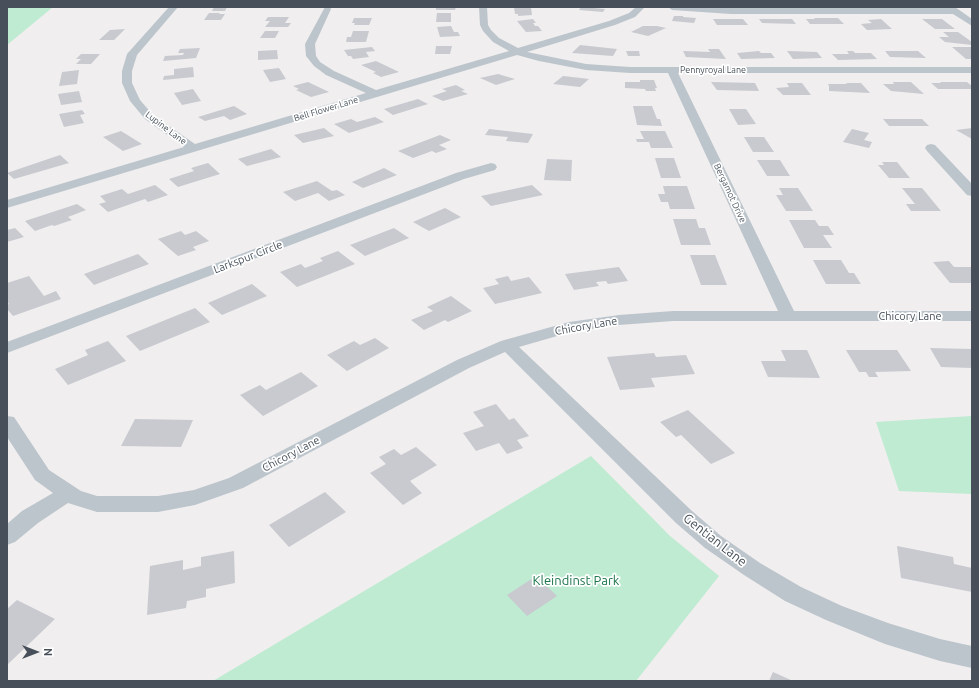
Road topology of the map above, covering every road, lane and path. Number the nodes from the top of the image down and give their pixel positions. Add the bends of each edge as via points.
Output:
1 (174, 7) edge
2 (483, 7) edge
3 (641, 7) edge
4 (672, 7) edge
5 (327, 8) dead end
6 (952, 9) edge
7 (972, 23) edge
8 (518, 52) junction
9 (672, 70) junction
10 (972, 70) edge
11 (376, 94) junction
12 (193, 148) junction
13 (931, 148) dead end
14 (490, 167) dead end
15 (972, 192) edge
16 (7, 204) edge
17 (788, 315) junction
18 (972, 316) edge
19 (507, 345) junction
20 (7, 348) edge
21 (7, 422) edge
22 (68, 492) junction
23 (7, 536) edge
24 (972, 657) edge

1 - 12 street, Lupine Lane via 132,54 127,71 127,83 135,101 149,117
2 - 8 street, Pennyroyal Lane via 487,31 496,40
3 - 8 street, Bell Flower Lane via 632,15 612,23
4 - 6 street via 731,11
5 - 11 street via 310,44 311,56 330,73
6 - 7 street
8 - 9 street, Pennyroyal Lane via 590,67
8 - 11 street, Bell Flower Lane
9 - 10 street, Pennyroyal Lane
9 - 17 street, Bergamot Drive
11 - 12 street, Bell Flower Lane
12 - 16 street, Bell Flower Lane
13 - 15 street
14 - 20 street, Larkspur Circle via 460,176
17 - 18 street, Chicory Lane
17 - 19 street, Chicory Lane via 673,316 619,320 569,327
19 - 22 street, Chicory Lane via 463,364 236,483 194,497 158,504 97,504 74,497
19 - 24 street, Gentian Lane via 684,517 713,542 752,569 793,594 834,613 885,633
21 - 22 street, Chicory Lane via 42,474
22 - 23 street

